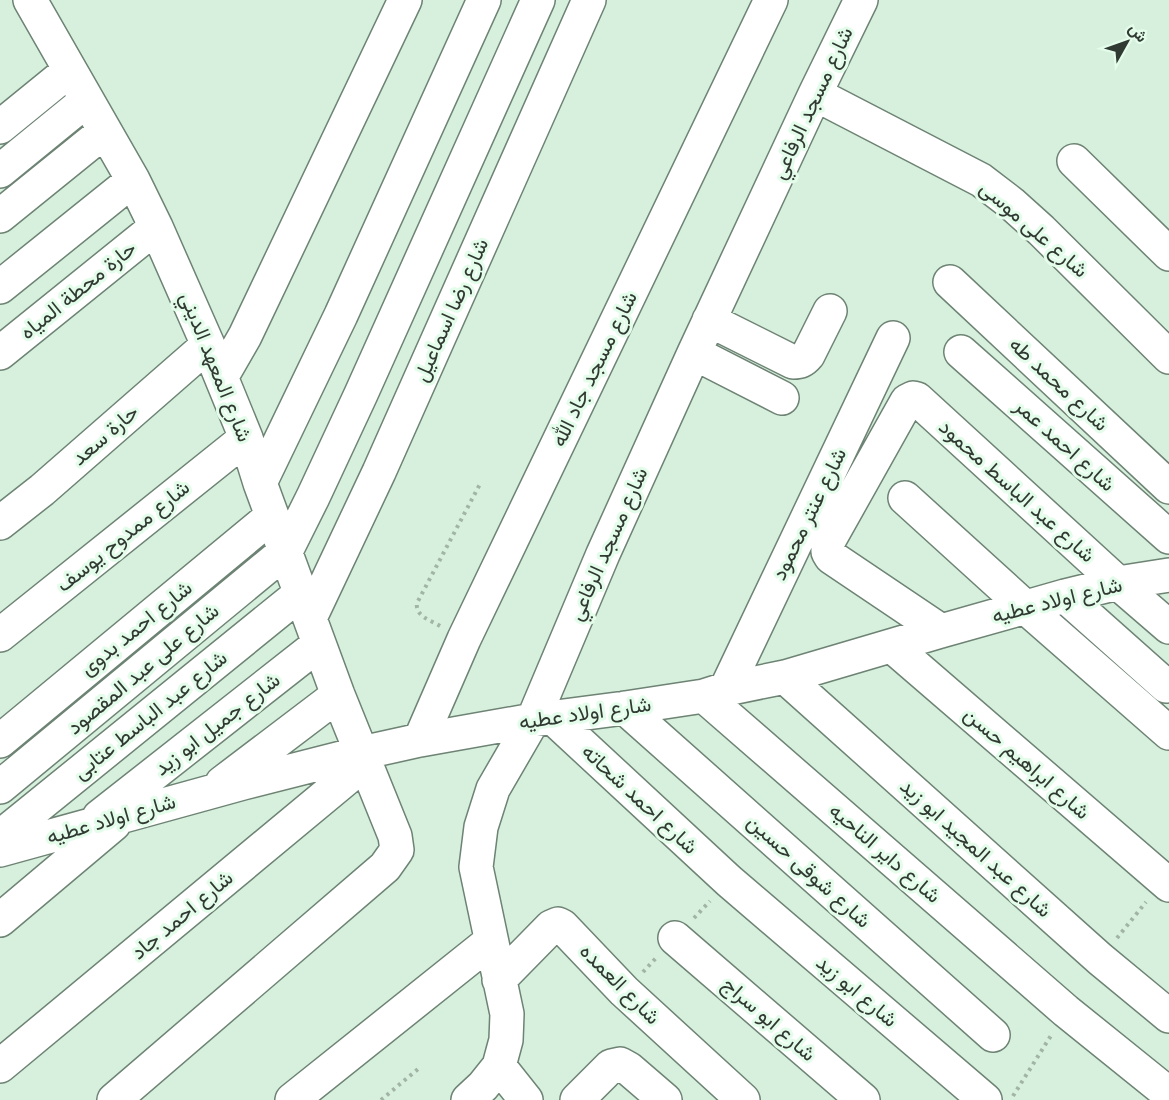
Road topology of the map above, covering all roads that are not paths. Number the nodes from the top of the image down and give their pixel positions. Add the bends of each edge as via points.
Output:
1 (30, 0) edge
2 (405, 0) edge
3 (484, 0) edge
4 (538, 0) edge
5 (589, 0) edge
6 (771, 0) edge
7 (861, 0) edge
8 (70, 70) junction
9 (815, 94) junction
10 (87, 100) junction
11 (0, 127) edge
12 (105, 131) junction
13 (1074, 161) dead end
14 (0, 171) edge
15 (133, 180) junction
16 (0, 216) edge
17 (156, 227) junction
18 (1169, 254) edge
19 (950, 282) dead end
20 (0, 287) edge
21 (830, 311) dead end
22 (710, 320) junction
23 (893, 338) dead end
24 (208, 345) junction
25 (961, 352) dead end
26 (0, 353) edge
27 (694, 353) junction
28 (1169, 357) edge
29 (222, 375) junction
30 (782, 398) dead end
31 (246, 438) junction
32 (260, 483) junction
33 (1169, 487) edge
34 (904, 498) dead end
35 (272, 516) junction
36 (0, 523) edge
37 (1169, 537) edge
38 (286, 551) junction
39 (1169, 575) edge
40 (1118, 583) junction
41 (1065, 596) junction
42 (1025, 607) junction
43 (310, 618) junction
44 (1169, 627) edge
45 (941, 631) junction
46 (0, 634) edge
47 (892, 646) junction
48 (785, 677) junction
49 (1166, 686) dead end
50 (715, 692) junction
51 (338, 695) junction
52 (625, 708) junction
53 (542, 718) junction
54 (1169, 733) edge
55 (420, 740) junction
56 (0, 741) edge
57 (363, 758) junction
58 (0, 787) edge
59 (210, 792) junction
60 (122, 817) junction
61 (87, 827) junction
62 (0, 837) edge
63 (0, 850) edge
64 (729, 881) joint
65 (1166, 883) edge
66 (0, 920) edge
67 (675, 938) dead end
68 (491, 942) junction
69 (500, 980) junction
70 (1169, 1016) edge
71 (993, 1035) dead end
72 (0, 1066) edge
73 (499, 1066) junction
74 (1169, 1095) edge
75 (114, 1100) edge
76 (292, 1100) edge
77 (468, 1100) edge
78 (526, 1100) edge
79 (578, 1100) edge
80 (665, 1100) edge
81 (743, 1100) edge
82 (863, 1100) edge
83 (985, 1100) edge

1 - 8 street, شارع المعهد الديني
2 - 29 street via 245,336
3 - 32 street
4 - 38 street via 362,394
5 - 43 street, شارع رضا اسماعيل
6 - 55 street, شارع مسجد جاد الله via 464,639
7 - 9 street, شارع مسجد الرفاعي
8 - 10 street, شارع المعهد الديني
8 - 11 street
9 - 22 street, شارع مسجد الرفاعي
9 - 28 street, شارع على موسى via 981,180 1041,230
10 - 12 street, شارع المعهد الديني
10 - 14 street
12 - 15 street, شارع المعهد الديني
12 - 16 street
13 - 18 street
15 - 17 street, شارع المعهد الديني
15 - 20 street
17 - 24 street, شارع المعهد الديني
17 - 26 street, حارة محطة المياه
19 - 33 street, شارع محمد طه
21 - 22 street via 808,356 799,362
22 - 27 street, شارع مسجد الرفاعي
23 - 50 street, شارع عنتر محمود
24 - 29 street, شارع المعهد الديني
24 - 36 street, حارة سعد
25 - 37 street, شارع احمد عمر
27 - 30 street
27 - 53 street, شارع مسجد الرفاعي via 603,554
29 - 31 street, شارع المعهد الديني
31 - 32 street, شارع المعهد الديني
31 - 46 street, شارع ممدوح يوسف
32 - 35 street, شارع المعهد الديني
34 - 42 street
35 - 38 street, شارع المعهد الديني
35 - 56 street, شارع احمد بدوى
38 - 43 street, شارع المعهد الديني
38 - 58 street, شارع على عبد المقصود
39 - 40 street, شارع اولاد عطيه
40 - 41 street, شارع اولاد عطيه
40 - 44 street, شارع عبد الباسط محمود
40 - 45 street, شارع عبد الباسط محمود via 913,398 907,401 827,546 831,557
41 - 42 street, شارع اولاد عطيه
41 - 49 street
42 - 45 street, شارع اولاد عطيه
42 - 54 street
43 - 51 street, شارع المعهد الديني
43 - 61 street, شارع جميل ابو زيد
43 - 62 street, شارع عبد الباسط عتابى
45 - 47 street, شارع اولاد عطيه
47 - 48 street, شارع اولاد عطيه
47 - 65 street, شارع ابراهيم حسن
48 - 50 street, شارع اولاد عطيه
48 - 70 street, شارع عبد المجيد ابو زيد
50 - 52 street, شارع اولاد عطيه
50 - 74 street, شارع داير الناحيه via 1066,1011
51 - 57 street, شارع المعهد الديني
51 - 59 street
52 - 53 street, شارع اولاد عطيه
52 - 71 street, شارع شوقى حسين
53 - 55 street, شارع اولاد عطيه
53 - 64 street, شارع احمد شحاته
53 - 68 street, شارع مسجد الرفاعي via 493,789 481,827 476,867
55 - 57 street, شارع اولاد عطيه
57 - 59 street, شارع اولاد عطيه
57 - 72 street, شارع احمد جاد
57 - 75 street, شارع المعهد الديني via 394,836 394,856
59 - 60 street, شارع اولاد عطيه
60 - 61 street, شارع اولاد عطيه
60 - 66 street
61 - 63 street, شارع اولاد عطيه
64 - 83 street, شارع ابو زيد
67 - 82 street, شارع ابو سراج
68 - 69 street, شارع مسجد الرفاعي
68 - 76 street
69 - 73 street, شارع مسجد الرفاعي via 507,1014
69 - 81 street, شارع العمده via 558,924 624,991
73 - 77 street, شارع مسجد الرفاعي
73 - 78 street
79 - 80 street via 611,1066 620,1064

